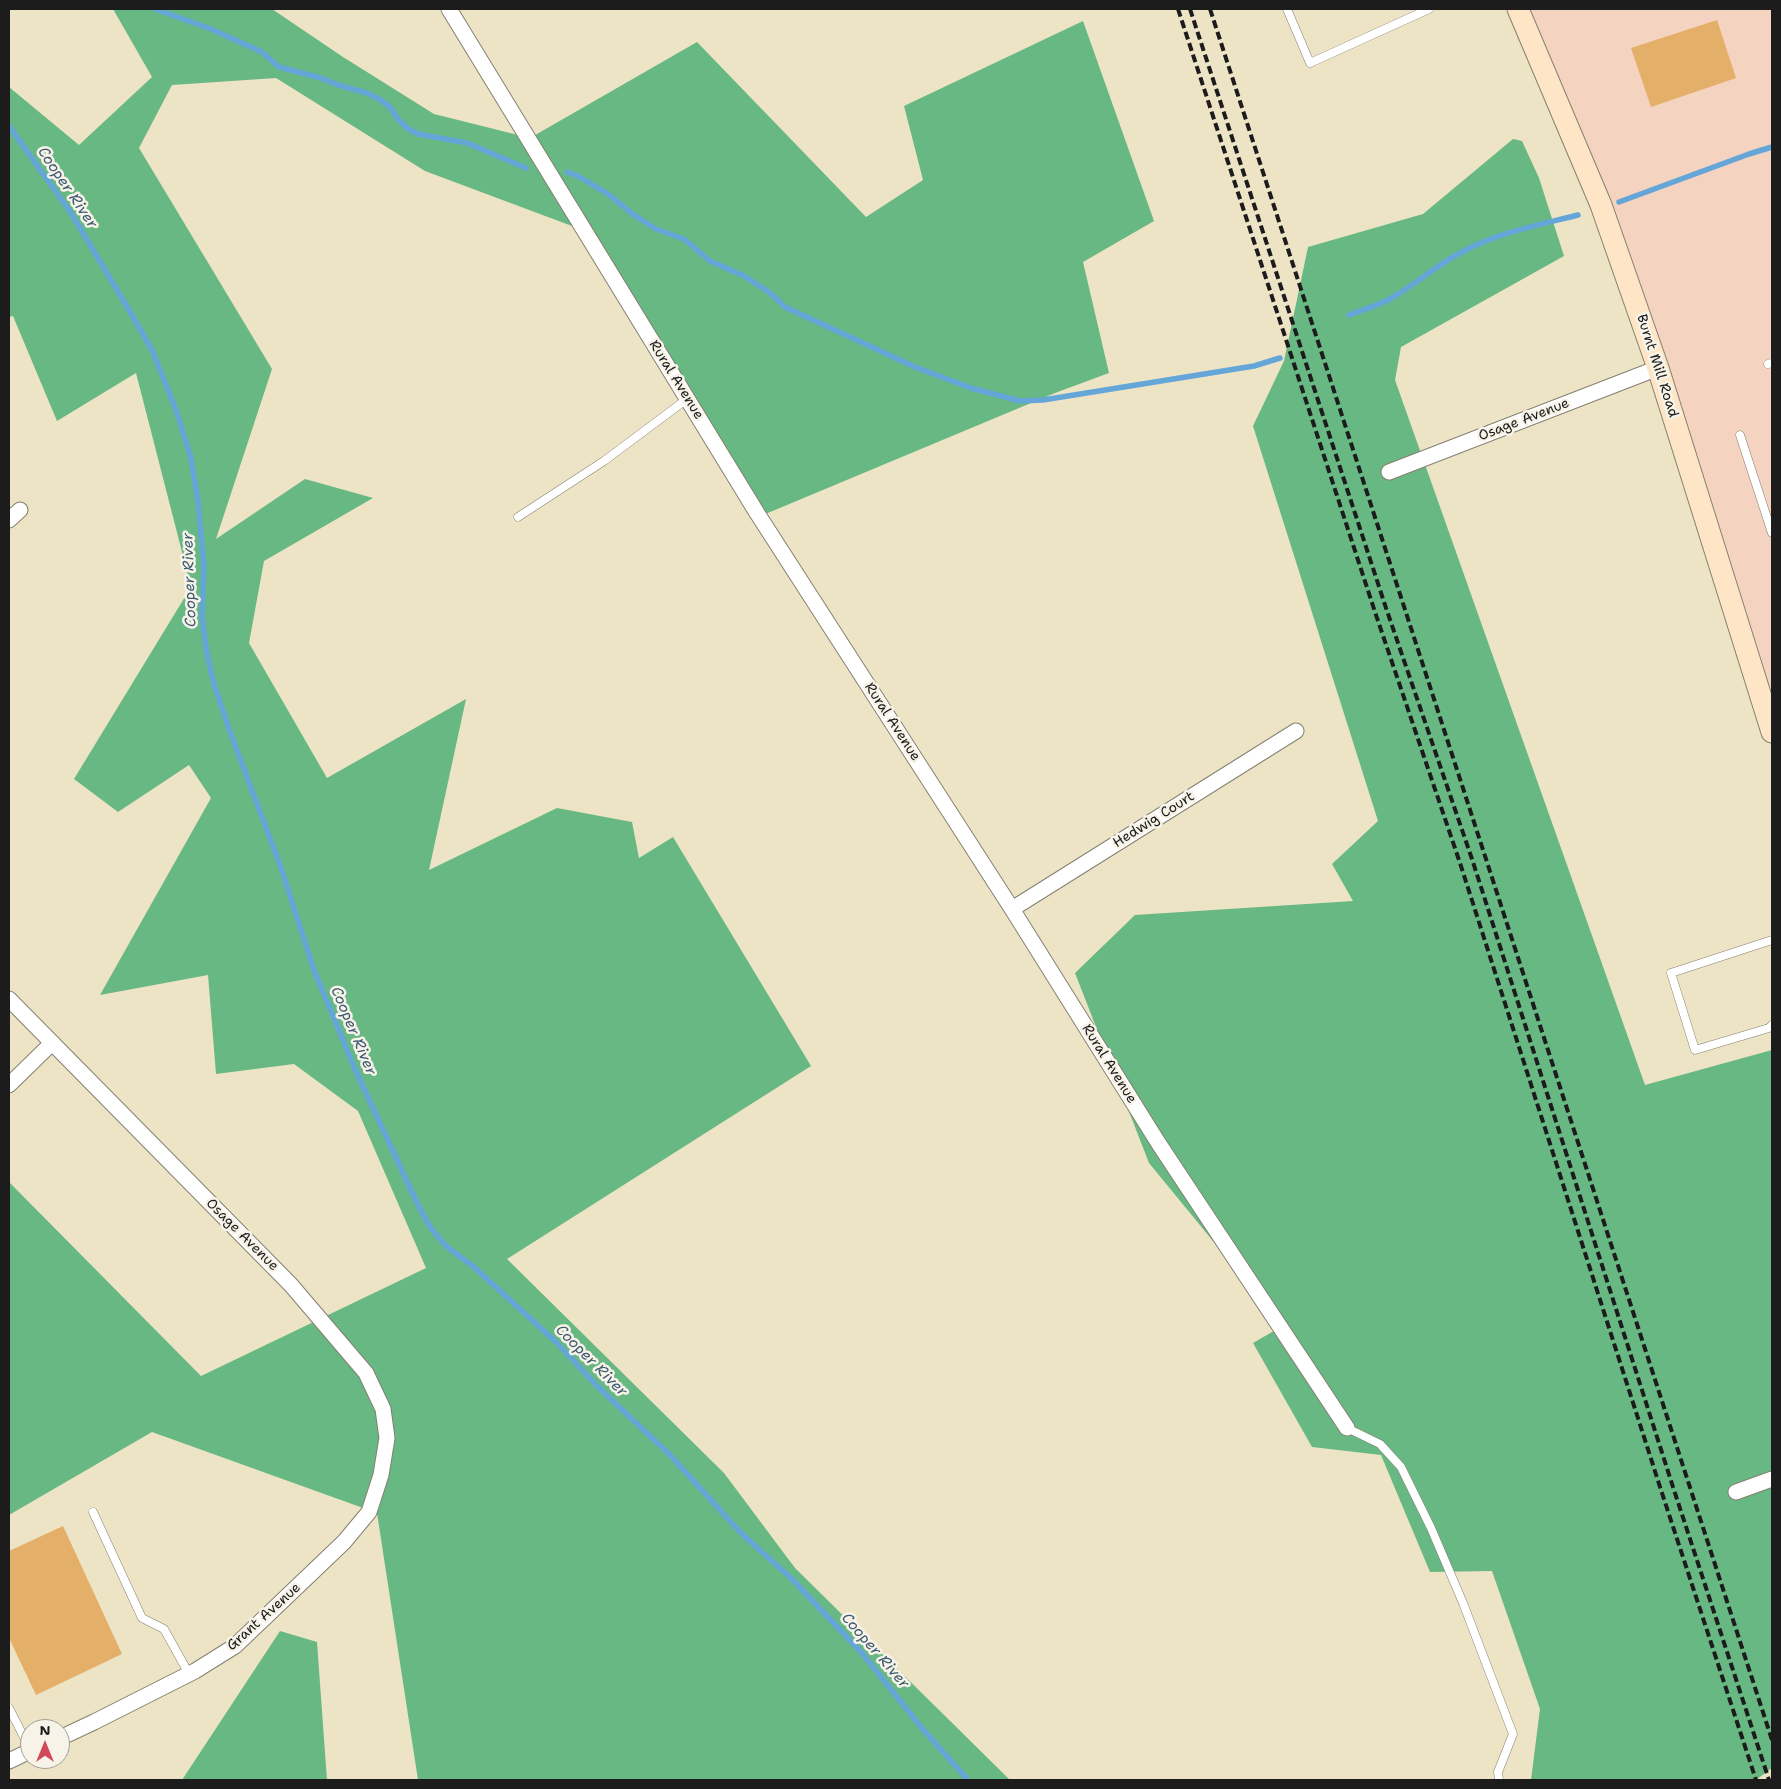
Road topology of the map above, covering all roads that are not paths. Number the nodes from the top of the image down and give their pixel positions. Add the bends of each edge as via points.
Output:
1 (449, 9) edge
2 (1287, 9) edge
3 (1429, 9) edge
4 (1518, 9) edge
5 (1658, 368) junction
6 (687, 399) junction
7 (1740, 435) dead end
8 (1389, 472) dead end
9 (518, 518) dead end
10 (1772, 533) edge
11 (1296, 730) dead end
12 (1772, 732) edge
13 (1012, 909) junction
14 (1772, 940) edge
15 (9, 999) edge
16 (1772, 1025) edge
17 (52, 1043) junction
18 (9, 1085) edge
19 (1347, 1428) joint
20 (1772, 1479) edge
21 (1736, 1492) dead end
22 (93, 1512) dead end
23 (369, 1512) joint
24 (188, 1674) junction
25 (9, 1708) edge
26 (20, 1730) edge
27 (70, 1733) edge
28 (1499, 1780) edge

1 - 6 street, Rural Avenue
2 - 3 lane via 1310,63
4 - 5 main road, Burnt Mill Road via 1602,205
5 - 8 street, Osage Avenue
5 - 12 main road, Burnt Mill Road
6 - 9 lane
6 - 13 street, Rural Avenue
7 - 10 lane
11 - 13 street, Hedwig Court
13 - 19 street, Rural Avenue via 1159,1144
14 - 16 lane via 1671,973 1695,1050
15 - 17 street, Osage Avenue
17 - 18 street
17 - 23 street, Osage Avenue via 291,1285 366,1373 382,1409 387,1438 381,1475
19 - 28 lane via 1380,1444 1401,1467 1435,1536 1513,1734 1498,1772
20 - 21 street
22 - 24 lane via 142,1618 164,1629
23 - 24 street, Grant Avenue via 344,1542 235,1646
24 - 27 street, Grant Avenue
25 - 26 lane

